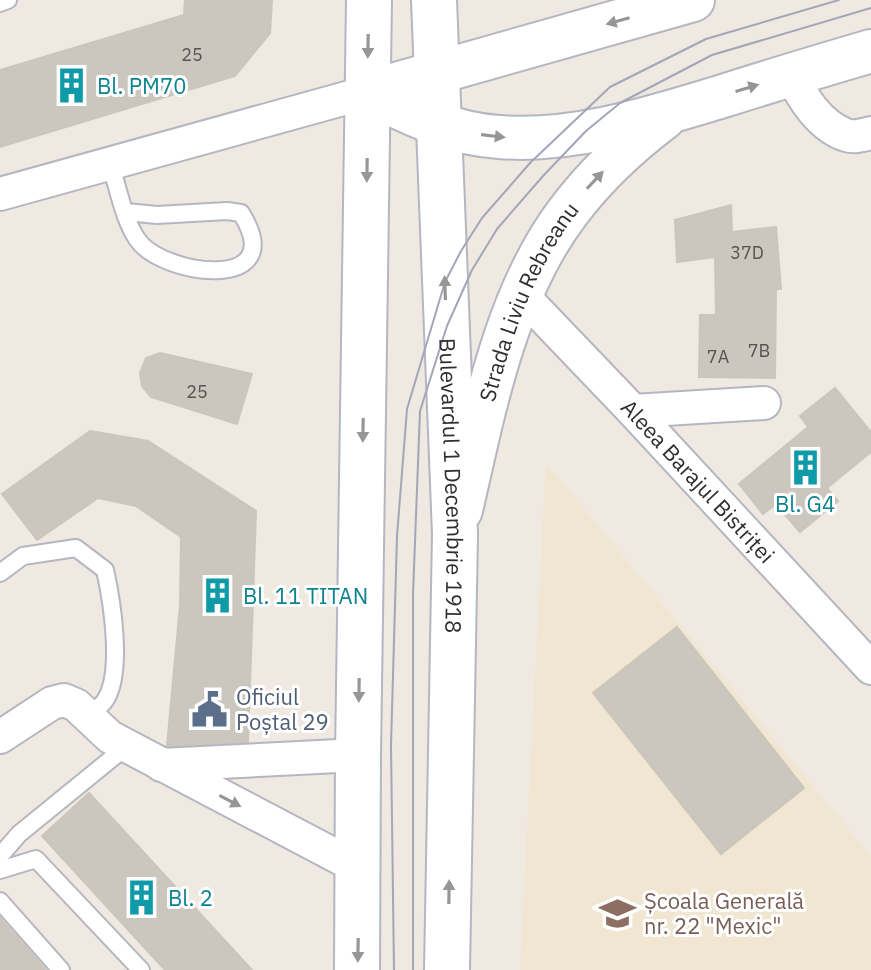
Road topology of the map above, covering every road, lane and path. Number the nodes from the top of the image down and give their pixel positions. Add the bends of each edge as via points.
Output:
1 (8, 0) edge
2 (369, 0) edge
3 (434, 0) edge
4 (693, 0) edge
5 (0, 3) edge
6 (871, 51) edge
7 (436, 73) junction
8 (792, 75) junction
9 (368, 92) junction
10 (673, 111) junction
11 (439, 125) junction
12 (871, 133) edge
13 (110, 163) junction
14 (0, 194) edge
15 (126, 212) junction
16 (522, 295) junction
17 (764, 403) dead end
18 (633, 411) junction
19 (455, 534) junction
20 (0, 573) edge
21 (871, 668) edge
22 (88, 716) junction
23 (0, 737) edge
24 (127, 746) junction
25 (358, 755) junction
26 (161, 765) junction
27 (0, 856) edge
28 (359, 868) junction
29 (0, 870) edge
30 (0, 901) edge
31 (61, 970) edge
32 (141, 970) edge
33 (357, 970) edge
34 (447, 970) edge

1 - 5 lane
2 -> 9 main road
3 - 7 main road, Bulevardul 1 Decembrie 1918
4 -> 7 street
6 - 8 street, Strada Liviu Rebreanu
7 - 9 street
7 - 11 main road, Bulevardul 1 Decembrie 1918
10 -> 8 street, Strada Liviu Rebreanu
8 - 12 street via 821,118 846,135
9 - 11 street, Strada Liviu Rebreanu
9 - 13 street
9 -> 25 main road
11 -> 10 street, Strada Liviu Rebreanu via 529,138
16 -> 10 street, Strada Liviu Rebreanu via 566,213 616,159
19 -> 11 main road, Bulevardul 1 Decembrie 1918
13 - 14 street
13 - 15 lane
15 - 15 lane via 138,241 191,270 240,268 250,259 248,224 241,213
16 - 18 street, Aleea Barajul Bistriței
16 - 19 street, Strada Liviu Rebreanu via 493,376
17 - 18 street
18 - 21 street, Aleea Barajul Bistriței
34 -> 19 main road, Bulevardul 1 Decembrie 1918
20 - 22 lane via 23,556 76,548 105,570 114,608 113,679 105,701
22 - 23 street via 64,700
22 - 24 street
24 - 26 street
24 - 27 lane via 19,834
25 - 26 street
25 - 28 main road
26 -> 28 street
28 -> 33 main road
29 - 32 lane via 36,859
30 - 31 lane

